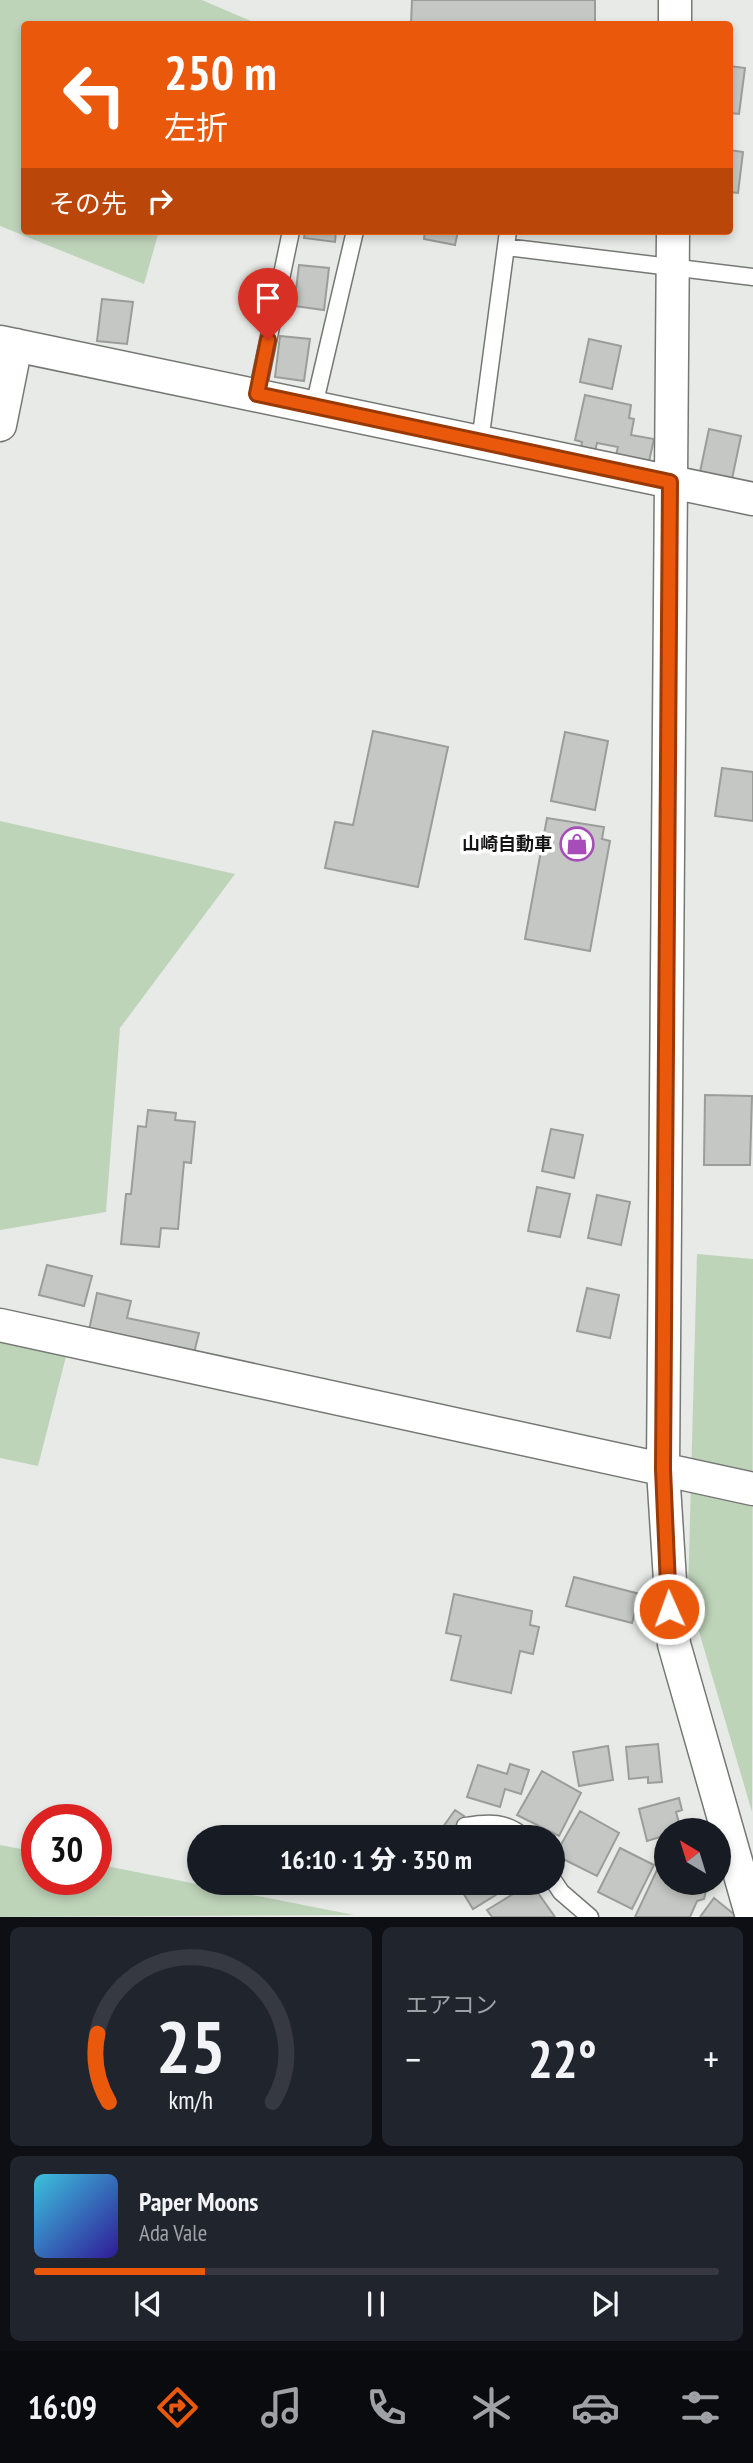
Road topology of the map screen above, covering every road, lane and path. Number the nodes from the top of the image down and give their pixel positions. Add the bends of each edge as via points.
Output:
1 (676, 0) edge
2 (675, 21) edge
3 (290, 235) edge
4 (354, 235) edge
5 (673, 235) edge
6 (507, 239) edge
7 (673, 269) junction
8 (753, 277) edge
9 (8, 344) edge
10 (257, 394) junction
11 (314, 406) junction
12 (0, 425) edge
13 (480, 442) junction
14 (670, 482) junction
15 (753, 499) edge
16 (0, 1325) edge
17 (663, 1469) junction
18 (753, 1489) edge
19 (472, 1825) edge
20 (506, 1825) edge
21 (565, 1895) edge
22 (591, 1916) edge
23 (752, 1917) edge

1 - 2 street
3 - 10 lane
4 - 11 lane
5 - 7 street
6 - 7 lane
6 - 13 lane
7 - 8 lane
7 - 14 street
9 - 10 street
9 - 12 street
10 - 11 street
11 - 13 street
13 - 14 street
14 - 15 street
14 - 17 street
16 - 17 street
17 - 18 street
17 - 23 street via 674,1644
19 - 20 lane
21 - 22 lane

